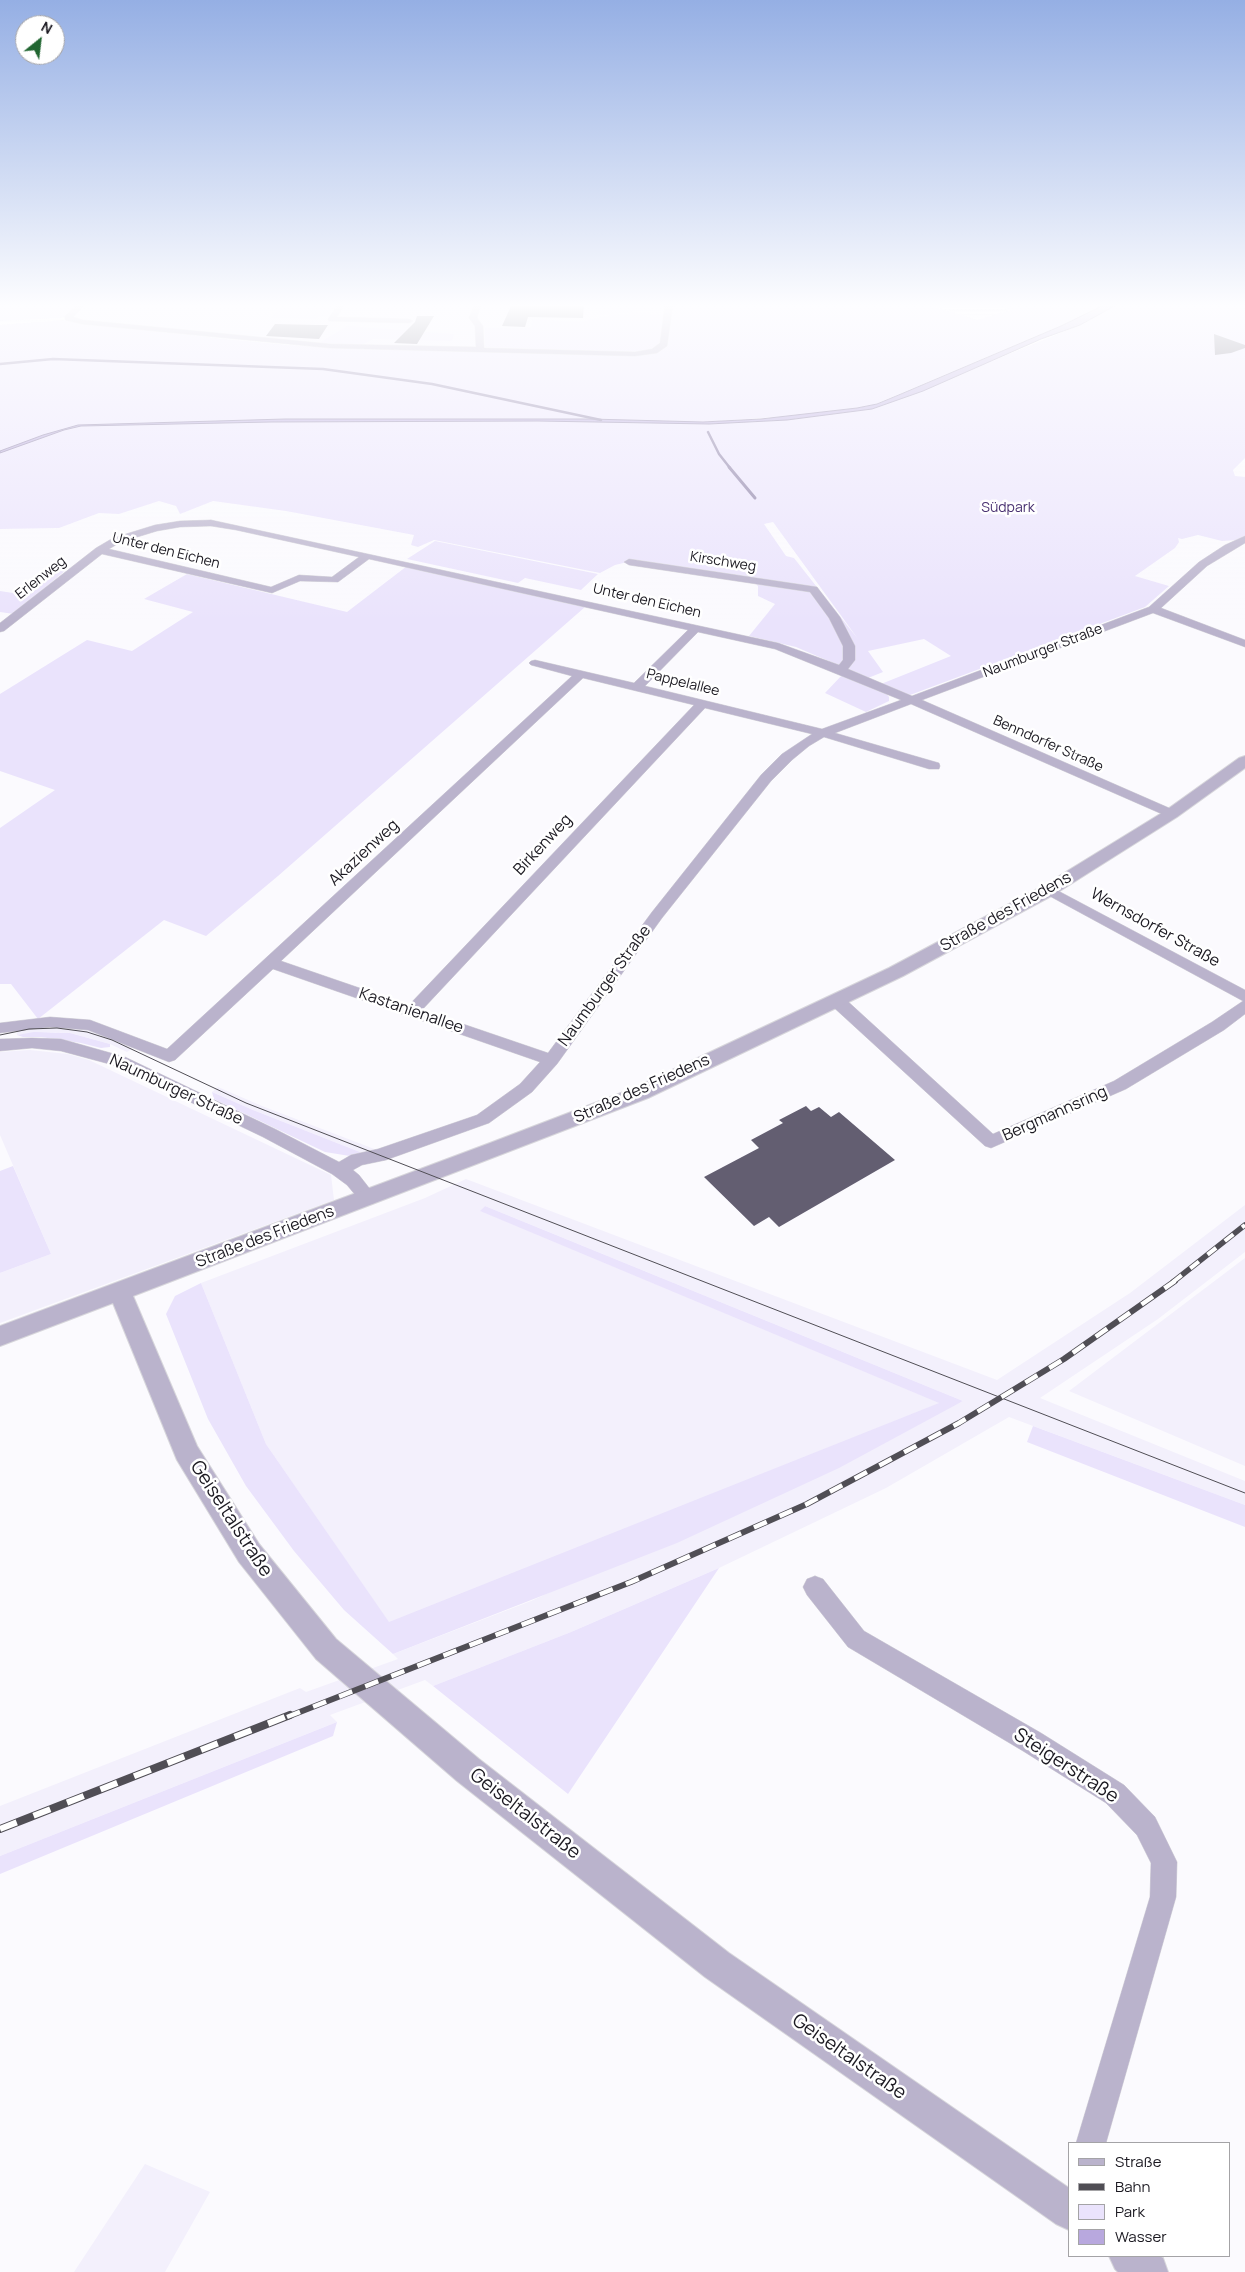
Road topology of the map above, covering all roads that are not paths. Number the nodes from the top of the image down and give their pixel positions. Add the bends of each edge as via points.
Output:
1 (1245, 539) edge
2 (100, 550) junction
3 (367, 556) junction
4 (629, 562) dead end
5 (1153, 609) junction
6 (696, 628) junction
7 (0, 629) edge
8 (1245, 644) edge
9 (535, 663) dead end
10 (841, 670) junction
11 (581, 674) junction
12 (637, 687) junction
13 (912, 700) junction
14 (702, 704) junction
15 (823, 733) junction
16 (1245, 761) edge
17 (934, 766) dead end
18 (1171, 814) junction
19 (1048, 890) junction
20 (272, 962) junction
21 (1245, 997) edge
22 (837, 1001) junction
23 (1245, 1006) edge
24 (411, 1012) junction
25 (1, 1038) edge
26 (169, 1056) joint
27 (551, 1060) junction
28 (339, 1170) junction
29 (368, 1198) junction
30 (120, 1292) junction
31 (0, 1336) edge
32 (815, 1587) dead end
33 (1091, 2142) edge
34 (1068, 2211) edge
35 (1129, 2257) edge
36 (1149, 2272) edge

1 - 5 street, Naumburger Straße via 1202,564
2 - 3 street, Unter den Eichen via 117,540 155,528 211,523
2 - 3 street, Unter den Eichen via 272,590 299,578 334,580
2 - 7 street, Erlenweg
3 - 6 street, Unter den Eichen
4 - 10 street, Kirschweg via 813,589 834,617 849,646 849,660
5 - 8 street
5 - 13 street, Naumburger Straße
6 - 10 street, Unter den Eichen via 778,646
6 - 12 street
9 - 11 street, Pappelallee
10 - 13 street, Unter den Eichen
11 - 12 street, Pappelallee
11 - 20 street, Akazienweg
12 - 14 street, Pappelallee
13 - 15 street, Naumburger Straße
13 - 18 street, Benndorfer Straße
14 - 15 street, Pappelallee
14 - 24 street, Birkenweg
15 - 17 street
15 - 27 street, Naumburger Straße via 787,757 766,778 657,915
16 - 18 street, Straße des Friedens
18 - 19 street, Straße des Friedens
19 - 21 street, Wernsdorfer Straße
19 - 22 street, Straße des Friedens
20 - 24 street, Kastanienallee
20 - 26 street, Akazienweg
22 - 23 street, Bergmannsring via 991,1142 1120,1085
22 - 29 street, Straße des Friedens via 640,1093
24 - 27 street, Kastanienallee
25 - 26 street, Naumburger Straße via 50,1022 90,1025
25 - 28 street, Naumburger Straße via 61,1046 118,1061
27 - 28 street, Naumburger Straße via 526,1088 483,1119 357,1160
28 - 29 street, Naumburger Straße via 354,1180
29 - 30 street, Straße des Friedens
30 - 31 street, Straße des Friedens
30 - 34 street, Geiseltalstraße via 186,1452 248,1553 326,1649 468,1770 717,1964
32 - 33 street, Steigerstraße via 856,1639 1115,1794 1146,1826 1164,1862 1163,1897
35 - 36 street

